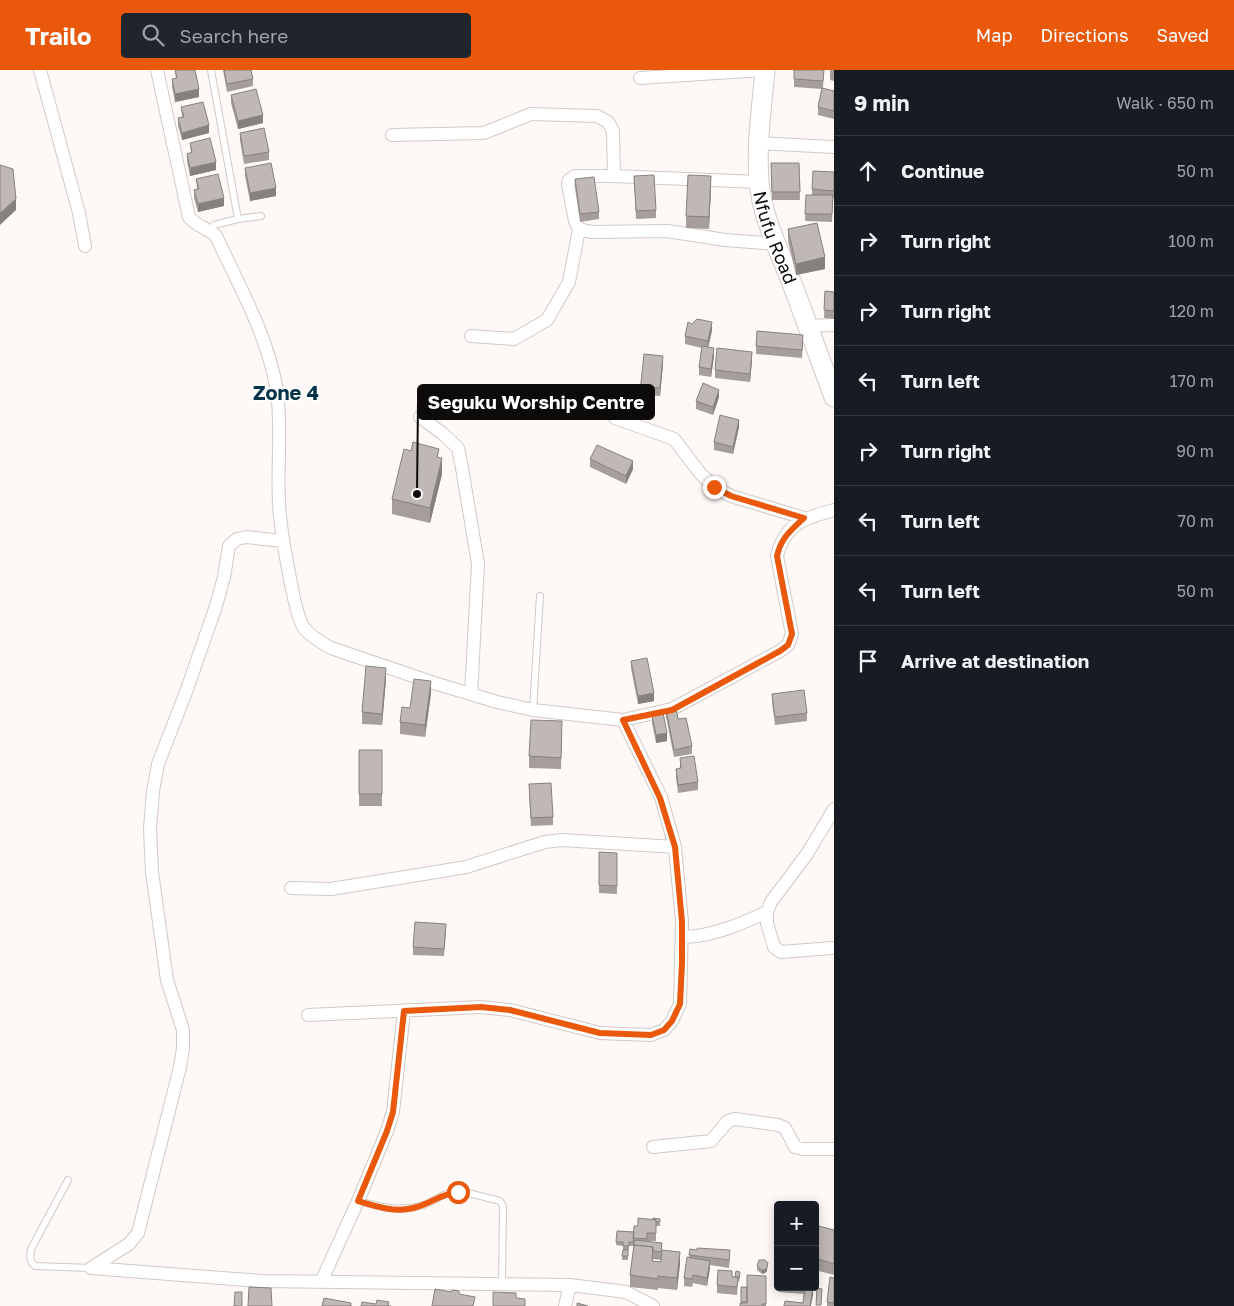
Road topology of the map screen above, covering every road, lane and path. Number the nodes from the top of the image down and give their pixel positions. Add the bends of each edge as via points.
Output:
1 (40, 70) edge
2 (158, 70) edge
3 (211, 70) edge
4 (764, 70) edge
5 (640, 78) dead end
6 (392, 135) dead end
7 (759, 143) junction
8 (834, 148) edge
9 (614, 176) junction
10 (759, 182) junction
11 (261, 216) dead end
12 (238, 219) junction
13 (579, 230) junction
14 (212, 232) junction
15 (776, 244) junction
16 (85, 246) dead end
17 (834, 325) edge
18 (808, 326) junction
19 (471, 336) dead end
20 (834, 397) edge
21 (420, 417) dead end
22 (616, 418) dead end
23 (834, 510) edge
24 (804, 518) junction
25 (282, 541) junction
26 (540, 596) dead end
27 (470, 694) junction
28 (533, 710) junction
29 (623, 720) junction
30 (834, 809) edge
31 (675, 847) junction
32 (291, 888) dead end
33 (767, 912) junction
34 (682, 937) junction
35 (832, 948) dead end
36 (404, 1011) junction
37 (308, 1015) dead end
38 (653, 1147) dead end
39 (834, 1149) edge
40 (68, 1180) dead end
41 (358, 1201) junction
42 (90, 1268) junction
43 (321, 1282) junction
44 (502, 1285) junction
45 (570, 1285) junction
46 (565, 1306) edge
47 (653, 1306) edge

1 - 16 street
2 - 14 street via 190,217 194,224
3 - 12 lane
4 - 5 street
4 - 7 street, Nfufu Road
6 - 9 street via 484,133 531,114 597,116 608,122 613,130
7 - 8 street
7 - 10 street, Nfufu Road
9 - 10 street
9 - 13 street via 575,176 569,180
10 - 15 street, Nfufu Road
11 - 12 lane
12 - 14 lane via 214,224
13 - 15 street via 667,231
13 - 19 street via 570,282 547,320 514,339
14 - 25 street via 269,359 280,429
15 - 18 street, Nfufu Road
17 - 18 street
18 - 20 street, Nfufu Road
21 - 27 street via 458,448 462,468 478,564
22 - 24 street via 674,439 714,487 731,496
23 - 24 street
24 - 29 street via 788,532 777,556 792,634 788,645 672,710
25 - 27 street via 304,628 316,640
25 - 42 street via 246,537 229,546 216,606 158,764 150,829 152,872 162,954 183,1030 183,1048 138,1233 129,1244
26 - 28 lane
27 - 28 street
28 - 29 street
29 - 31 street via 660,798
30 - 33 street
31 - 32 street via 562,840 457,868 360,886
31 - 34 street
33 - 34 street via 725,929
33 - 35 street via 774,947 781,952
34 - 36 street via 680,1004 664,1030 651,1035 600,1033 510,1010 481,1007
36 - 37 street
36 - 41 street via 393,1112
38 - 39 street via 711,1141 728,1121 735,1119 785,1128 795,1147
40 - 42 lane via 31,1249 31,1263 35,1266
41 - 43 street
41 - 44 lane via 387,1209 412,1209 448,1193 458,1192 500,1201 503,1206
42 - 43 street via 261,1281
43 - 44 street
44 - 45 street
45 - 46 street
45 - 47 street via 626,1292

